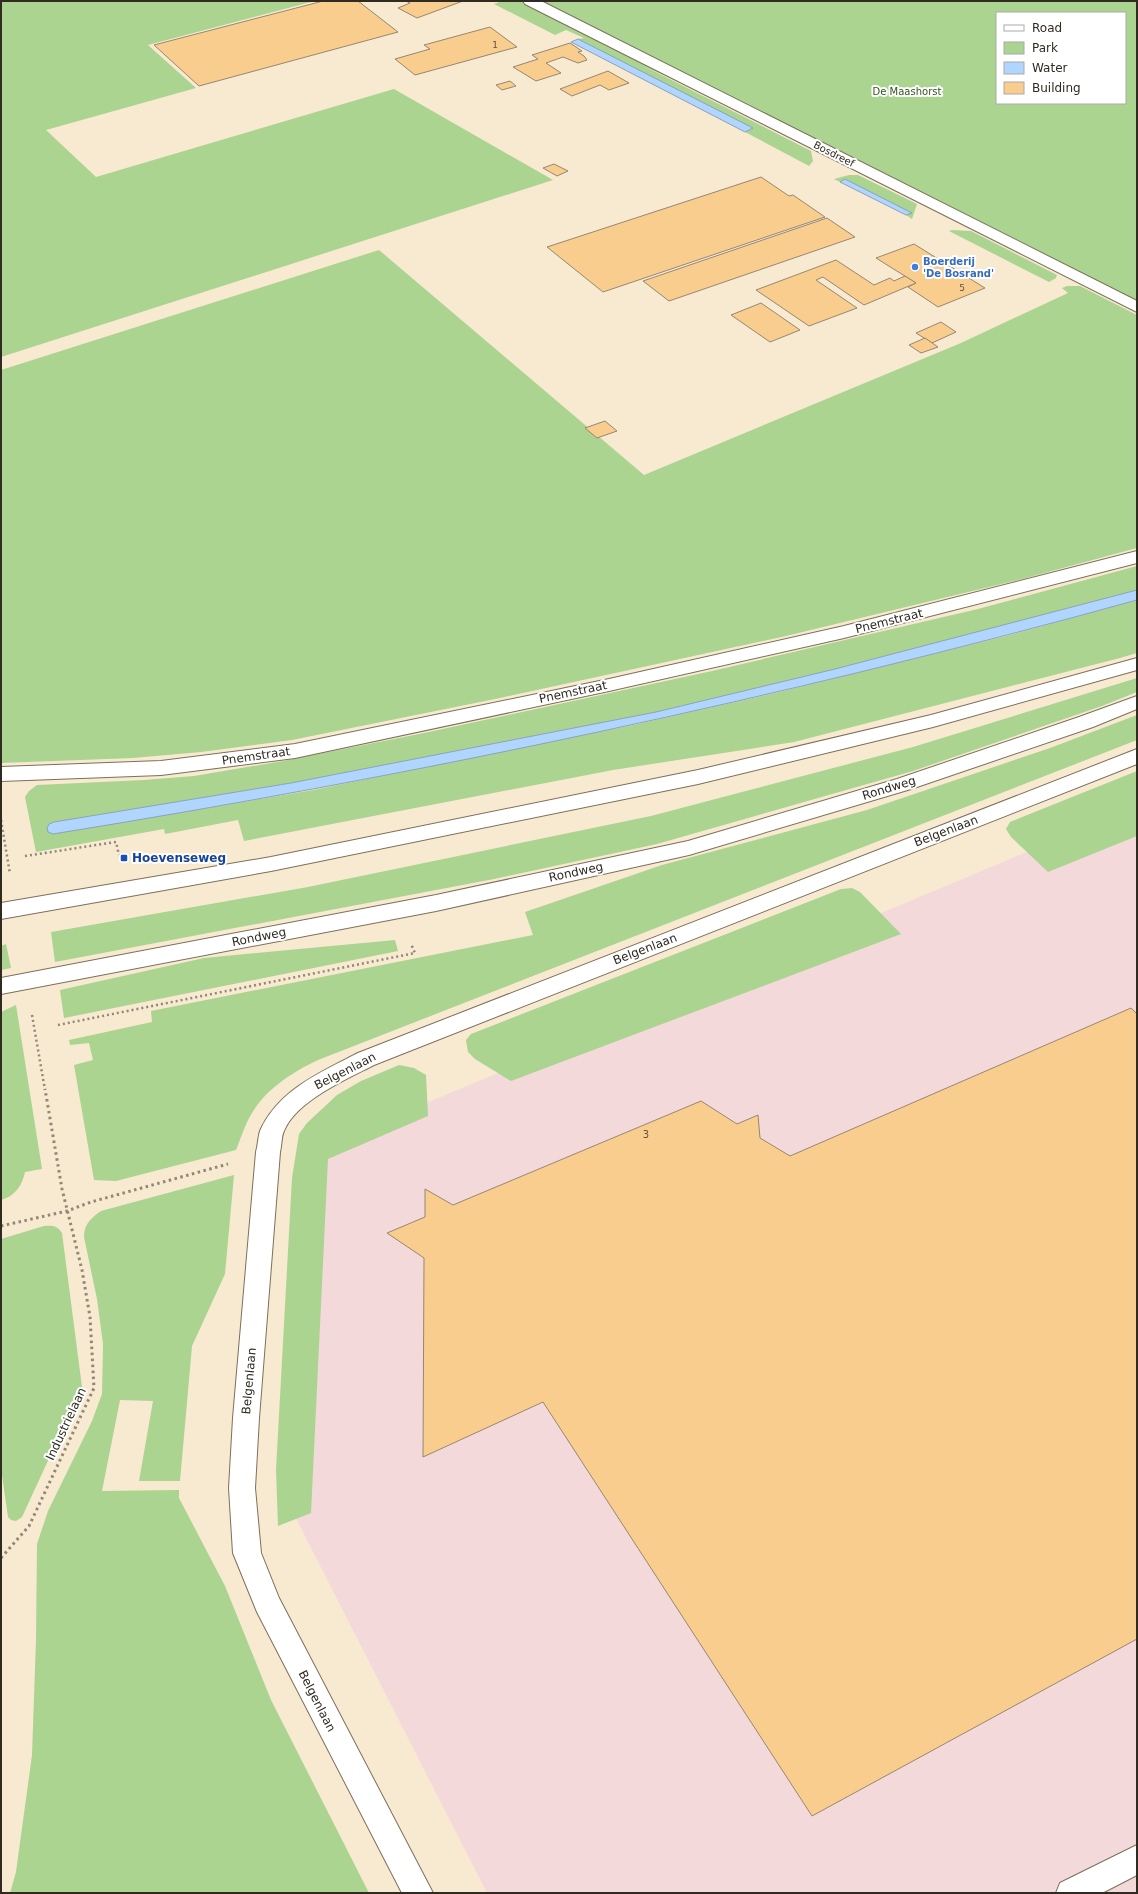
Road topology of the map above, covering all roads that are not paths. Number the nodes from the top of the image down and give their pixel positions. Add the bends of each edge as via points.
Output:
1 (530, 1) edge
2 (1137, 308) edge
3 (1137, 557) edge
4 (1137, 664) edge
5 (1137, 702) edge
6 (1137, 756) edge
7 (1, 774) edge
8 (1, 911) edge
9 (1, 986) edge
10 (1137, 1859) edge
11 (418, 1893) edge
12 (1071, 1893) edge

1 - 2 street, Bosdreef
3 - 7 street, Pnemstraat via 844,632 609,685 295,750 161,768
4 - 8 street via 933,721 698,777 270,864
5 - 9 street, Rondweg via 904,784 689,848 436,903
6 - 11 street, Belgenlaan via 366,1059 314,1086 283,1113 272,1131 268,1152 246,1418 243,1480 247,1553 267,1603
10 - 12 street

